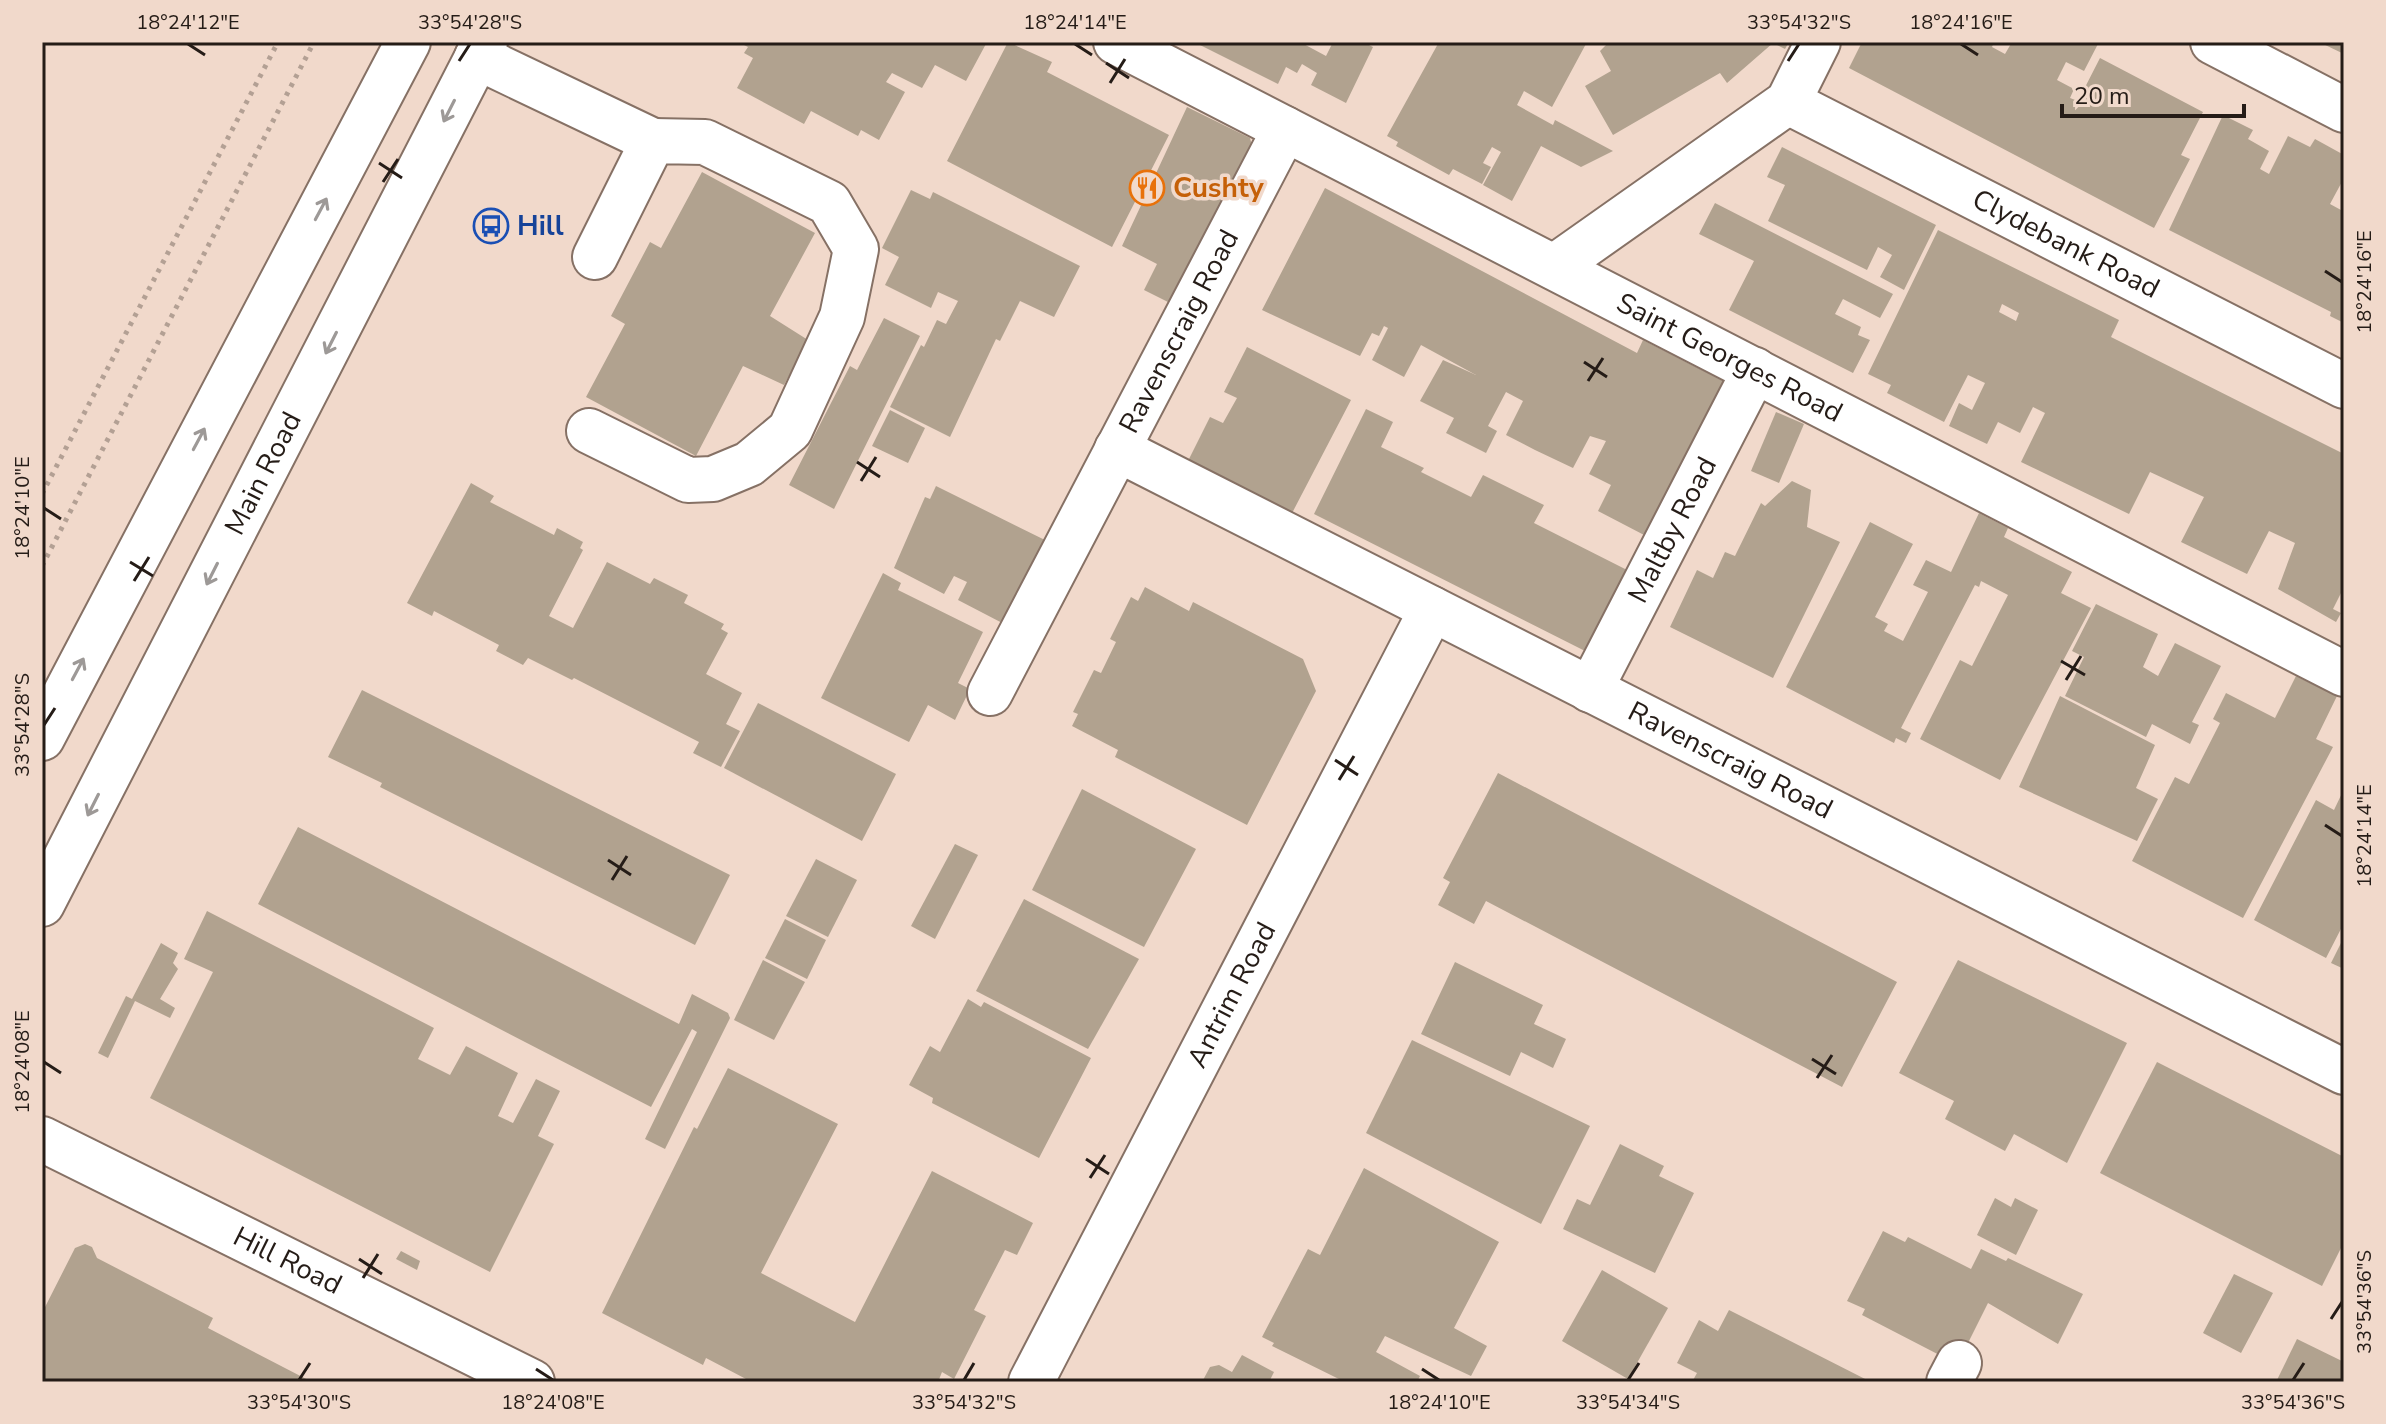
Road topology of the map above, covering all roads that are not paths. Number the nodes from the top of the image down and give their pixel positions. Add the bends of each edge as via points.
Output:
1 (408, 42) edge
2 (1116, 42) edge
3 (1818, 42) edge
4 (2213, 42) edge
5 (481, 50) edge
6 (1788, 102) junction
7 (2344, 110) edge
8 (1285, 129) junction
9 (653, 141) junction
10 (595, 257) dead end
11 (1554, 267) junction
12 (1755, 370) junction
13 (2344, 386) edge
14 (589, 431) dead end
15 (1117, 449) junction
16 (1432, 609) junction
17 (2344, 674) edge
18 (1590, 690) junction
19 (990, 693) dead end
20 (42, 738) edge
21 (42, 904) edge
22 (2344, 1072) edge
23 (42, 1139) edge
24 (532, 1382) edge
25 (1031, 1382) edge

20 -> 1 street
2 - 8 street, Saint Georges Road
3 - 6 street
4 - 7 street
5 - 9 street
5 -> 21 street, Main Road
6 - 11 street
6 - 13 street, Clydebank Road
8 - 11 street, Saint Georges Road
8 - 15 street, Ravenscraig Road
9 - 10 street
9 - 14 street via 705,142 829,203 856,249 842,317 790,430 749,464 713,479 688,480
11 - 12 street, Saint Georges Road
12 - 17 street, Saint Georges Road
12 - 18 street, Maltby Road
15 - 16 street, Ravenscraig Road
15 - 19 street, Ravenscraig Road
16 - 18 street, Ravenscraig Road
16 - 25 street, Antrim Road
18 - 22 street, Ravenscraig Road
23 - 24 street, Hill Road

